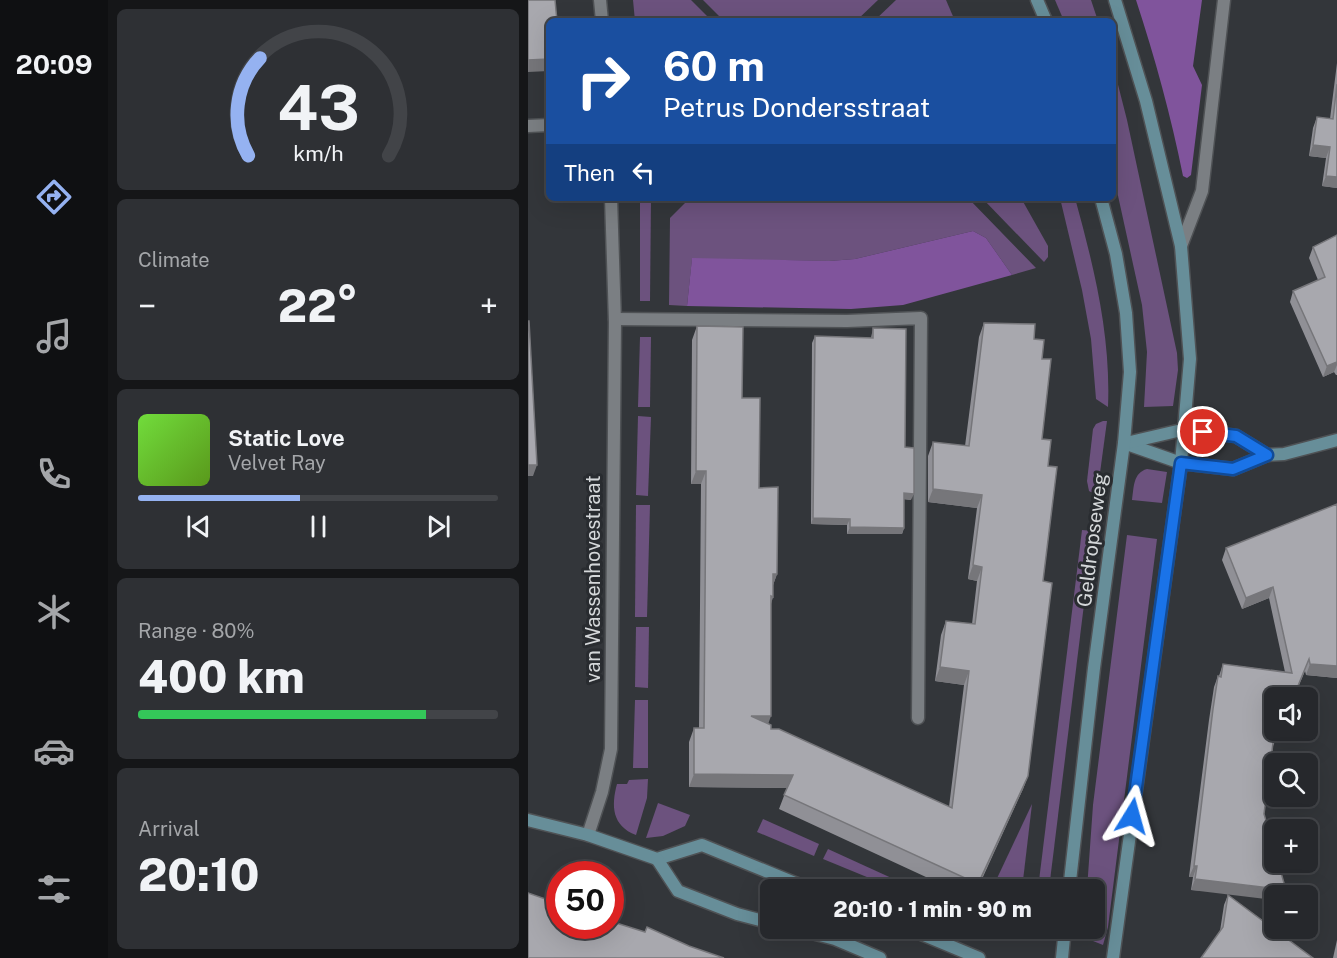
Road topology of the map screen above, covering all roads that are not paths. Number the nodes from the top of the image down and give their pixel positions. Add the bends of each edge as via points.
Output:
1 (600, 0) edge
2 (1037, 0) edge
3 (1115, 0) edge
4 (1224, 0) edge
5 (602, 18) edge
6 (1045, 18) edge
7 (546, 125) edge
8 (528, 126) edge
9 (611, 201) edge
10 (1102, 201) edge
11 (1181, 246) junction
12 (615, 319) junction
13 (1186, 429) junction
14 (1337, 440) edge
15 (1124, 443) junction
16 (1267, 455) junction
17 (1181, 463) junction
18 (918, 717) dead end
19 (528, 820) edge
20 (588, 835) junction
21 (657, 859) junction
22 (785, 879) edge
23 (1071, 879) edge
24 (760, 920) edge
25 (835, 939) edge
26 (933, 939) edge
27 (1064, 939) edge
28 (880, 958) edge
29 (979, 958) edge
30 (1062, 958) edge
31 (1113, 958) edge

1 - 5 street
2 - 6 main road
3 - 11 main road via 1146,101
4 - 11 street via 1202,191
7 - 8 street
9 - 12 street, van Wassenhovestraat
10 - 15 main road, Geldropseweg via 1126,313 1130,372
11 - 13 main road via 1190,358
12 - 18 street via 921,318
12 - 20 street, van Wassenhovestraat via 611,749
13 - 15 main road
13 - 16 main road via 1236,436
13 - 17 main road
14 - 16 main road
15 - 17 main road
15 - 23 main road, Geldropseweg
16 - 17 main road via 1233,469
17 - 31 main road
19 - 20 main road
20 - 21 main road
21 - 22 main road via 702,845
21 - 24 main road via 678,891
25 - 28 main road
26 - 29 main road
27 - 30 main road

